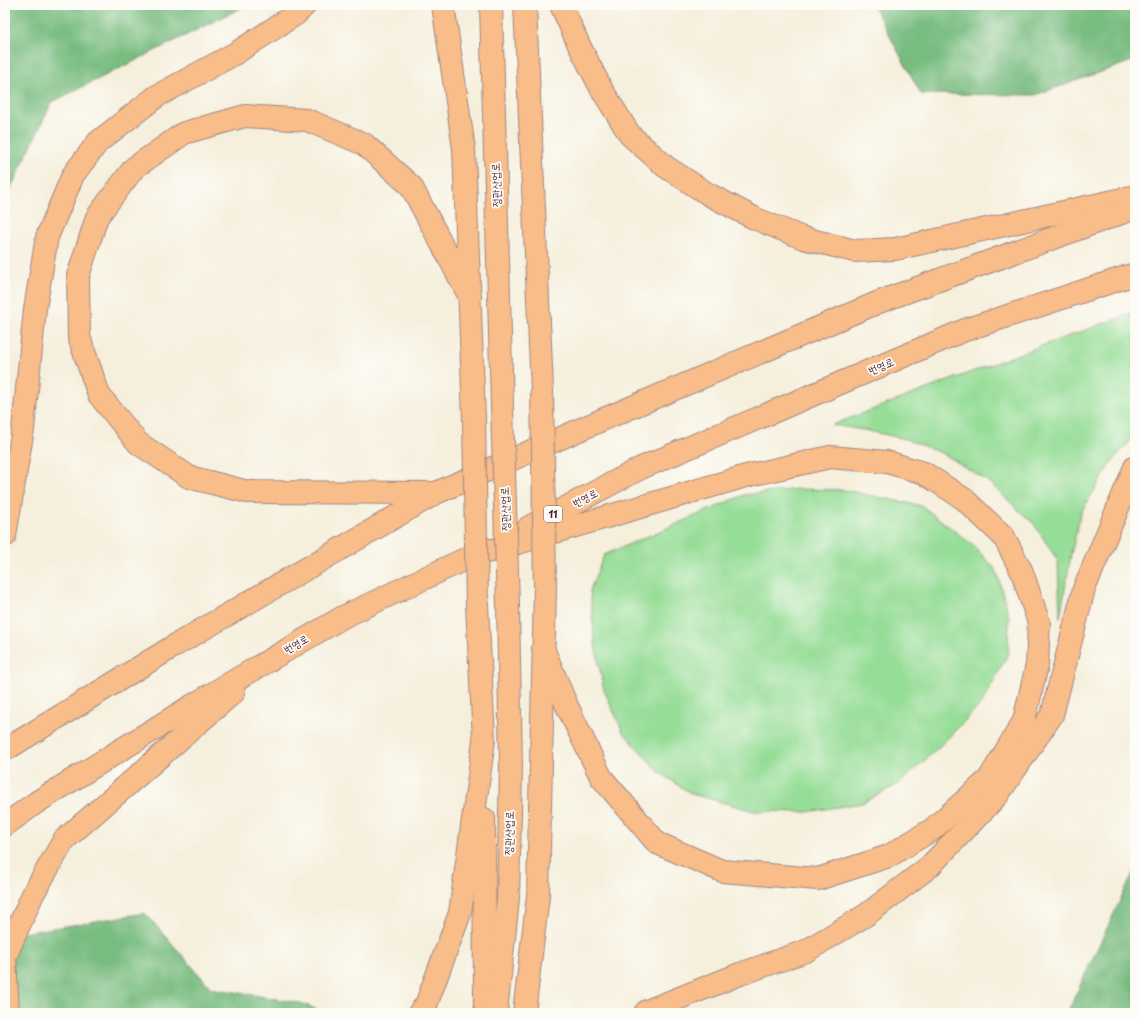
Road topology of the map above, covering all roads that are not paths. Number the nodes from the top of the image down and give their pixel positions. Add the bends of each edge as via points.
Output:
1 (305, 5) edge
2 (442, 5) edge
3 (491, 5) edge
4 (525, 5) edge
5 (561, 5) edge
6 (1135, 196) edge
7 (1135, 208) edge
8 (1135, 274) edge
9 (470, 297) junction
10 (1135, 467) edge
11 (436, 493) junction
12 (5, 536) edge
13 (473, 556) junction
14 (543, 648) junction
15 (276, 656) junction
16 (484, 740) junction
17 (5, 750) edge
18 (5, 825) edge
19 (8, 1013) edge
20 (419, 1013) edge
21 (485, 1013) edge
22 (496, 1013) edge
23 (524, 1013) edge
24 (645, 1013) edge

1 - 12 highway via 296,14 236,53 157,96 98,142 73,175 47,237 35,309 23,429
2 - 9 highway via 464,149
3 - 22 highway, 정관산업로, bridge via 511,768 508,899
4 - 14 highway, bridge via 542,390 545,589
5 - 6 highway via 602,90 630,135 666,167 708,194 754,218 803,238 855,251 895,249
7 - 11 highway via 878,302
8 - 13 highway, 번영로 / 11 via 958,333 641,468
9 - 11 highway via 411,186 364,144 307,120 245,116 184,133 134,168 97,217 78,276 79,337 100,395 138,443 189,477 248,492
9 - 16 highway, bridge via 477,605
10 - 24 highway via 1084,589 1052,715 997,796 929,867 866,915 806,951 740,974
11 - 17 highway via 174,646
13 - 14 highway via 746,476 830,457 887,462 924,473 964,499 1004,537 1022,572 1039,623 1037,665 1024,721 989,779 933,829 889,856 818,879 722,871 657,843 601,777
13 - 15 highway, 번영로 / 11 via 343,617
14 - 23 highway via 538,896
15 - 18 highway, 번영로 / 11 via 192,705 37,802
15 - 19 highway via 64,840 33,894 5,957
16 - 20 highway via 460,913 426,1005
16 - 21 highway

